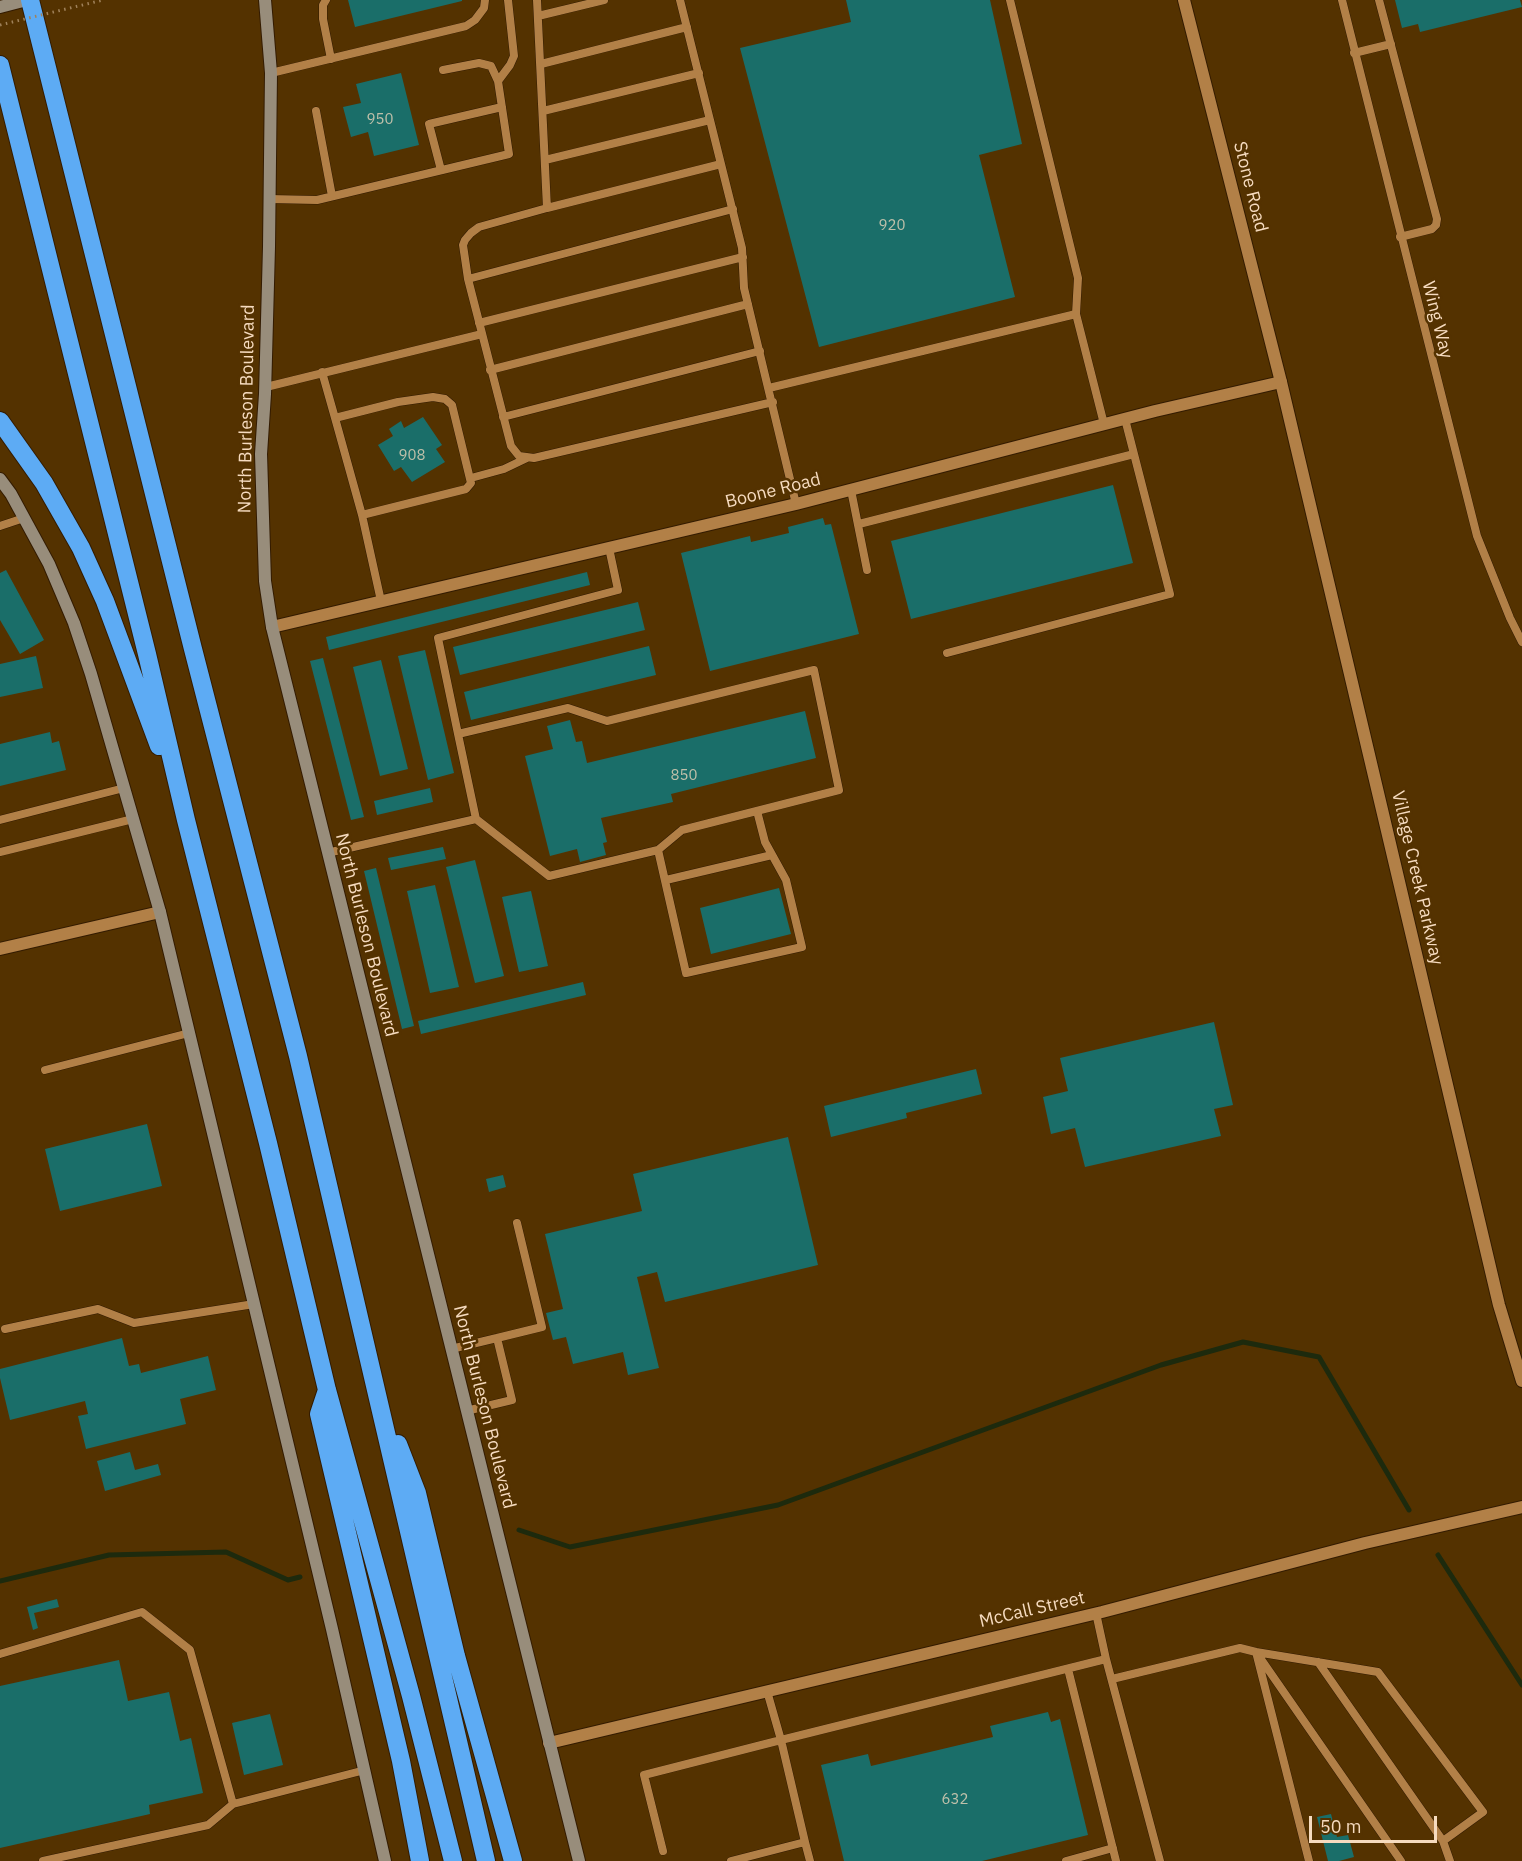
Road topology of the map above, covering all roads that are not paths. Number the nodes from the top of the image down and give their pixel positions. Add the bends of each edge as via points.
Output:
1 (28, 0) edge
2 (265, 0) edge
3 (326, 0) edge
4 (485, 0) edge
5 (508, 0) edge
6 (537, 0) edge
7 (604, 0) edge
8 (680, 0) edge
9 (1010, 0) edge
10 (1184, 0) edge
11 (1342, 0) edge
12 (1380, 0) edge
13 (0, 7) edge
14 (538, 16) junction
15 (687, 27) junction
16 (1391, 44) junction
17 (1354, 53) junction
18 (331, 59) junction
19 (540, 64) junction
20 (0, 65) edge
21 (443, 70) dead end
22 (271, 73) junction
23 (699, 73) junction
24 (498, 81) junction
25 (502, 106) junction
26 (316, 111) dead end
27 (543, 111) junction
28 (710, 120) junction
29 (545, 160) junction
30 (722, 164) junction
31 (441, 170) junction
32 (332, 196) junction
33 (269, 199) junction
34 (547, 208) junction
35 (733, 209) junction
36 (1400, 237) junction
37 (743, 256) junction
38 (468, 279) junction
39 (748, 304) junction
40 (1076, 314) junction
41 (479, 324) junction
42 (482, 334) junction
43 (760, 351) junction
44 (490, 369) junction
45 (322, 372) junction
46 (1281, 382) junction
47 (266, 387) junction
48 (769, 388) junction
49 (773, 402) junction
50 (503, 417) junction
51 (335, 418) junction
52 (1125, 419) junction
53 (0, 421) edge
54 (1104, 424) junction
55 (1134, 454) junction
56 (526, 458) junction
57 (471, 478) junction
58 (0, 479) edge
59 (851, 490) junction
60 (796, 504) junction
61 (362, 515) junction
62 (24, 518) junction
63 (859, 524) junction
64 (0, 526) edge
65 (609, 548) junction
66 (867, 570) dead end
67 (381, 601) junction
68 (272, 627) junction
69 (1522, 642) edge
70 (947, 653) dead end
71 (458, 734) junction
72 (124, 788) junction
73 (757, 811) junction
74 (133, 819) junction
75 (476, 819) junction
76 (0, 820) edge
77 (186, 820) junction
78 (658, 850) junction
79 (0, 852) edge
80 (327, 853) junction
81 (772, 855) junction
82 (666, 880) junction
83 (160, 912) junction
84 (0, 949) edge
85 (189, 1033) junction
86 (45, 1070) dead end
87 (517, 1222) dead end
88 (254, 1304) junction
89 (5, 1329) dead end
90 (497, 1338) junction
91 (450, 1348) junction
92 (373, 1377) junction
93 (1522, 1381) edge
94 (327, 1390) junction
95 (466, 1411) junction
96 (1522, 1507) edge
97 (1095, 1613) junction
98 (1256, 1652) junction
99 (0, 1654) edge
100 (1106, 1659) junction
101 (1318, 1662) junction
102 (1068, 1669) junction
103 (1112, 1679) junction
104 (767, 1691) junction
105 (781, 1740) junction
106 (549, 1743) junction
107 (365, 1770) junction
108 (233, 1804) junction
109 (1443, 1841) junction
110 (805, 1842) junction
111 (1113, 1848) junction
112 (663, 1851) dead end
113 (43, 1861) edge
114 (386, 1861) edge
115 (420, 1861) edge
116 (453, 1861) edge
117 (486, 1861) edge
118 (513, 1861) edge
119 (579, 1861) edge
120 (731, 1861) edge
121 (810, 1861) edge
122 (1066, 1861) edge
123 (1116, 1861) edge
124 (1160, 1861) edge
125 (1309, 1861) edge
126 (1401, 1861) edge
127 (1450, 1861) edge

1 - 13 main road
1 - 92 highway via 298,1056
2 - 22 main road, North Burleson Boulevard
3 - 18 lane via 323,19
4 - 18 lane via 476,20 466,26
5 - 24 lane via 514,56
6 - 14 lane
7 - 14 lane
8 - 15 lane
9 - 40 lane via 1078,278
10 - 46 street, Stone Road
11 - 17 lane, Wing Way
12 - 16 lane
14 - 19 lane
15 - 19 lane
15 - 23 lane
16 - 17 lane
16 - 36 lane via 1437,219 1432,229
17 - 36 lane, Wing Way
18 - 22 lane
19 - 27 lane
20 - 77 highway
21 - 24 lane via 478,63 490,66
22 - 33 main road, North Burleson Boulevard
23 - 27 lane
23 - 28 lane
24 - 25 lane
25 - 31 lane via 509,154
25 - 31 lane via 429,124
26 - 32 lane
27 - 29 lane
28 - 29 lane
28 - 30 lane
29 - 34 lane
30 - 34 lane
30 - 35 lane
31 - 32 lane
32 - 33 lane via 317,200
33 - 47 main road, North Burleson Boulevard
34 - 38 lane via 471,232 463,245
35 - 37 lane
35 - 38 lane
36 - 69 lane, Wing Way via 1477,536
37 - 39 lane
37 - 41 lane
38 - 41 lane
39 - 43 lane
39 - 44 lane
40 - 48 lane
40 - 54 lane
41 - 42 lane
42 - 44 lane
42 - 45 lane
43 - 48 lane
43 - 50 lane
44 - 50 lane
45 - 47 lane
45 - 51 lane
46 - 52 street, Boone Road
46 - 93 street, Village Creek Parkway via 1497,1293
47 - 68 main road, North Burleson Boulevard via 261,454 265,581
48 - 49 lane
49 - 56 lane
49 - 60 lane
50 - 56 lane via 511,446
51 - 57 lane via 398,402 445,399 452,405
51 - 61 lane
52 - 54 street, Boone Road
52 - 55 lane
53 - 77 highway via 44,483 81,548 105,601
54 - 59 street, Boone Road
55 - 63 lane
55 - 70 lane via 1170,594
56 - 57 lane
57 - 61 lane via 466,489
58 - 62 main road
59 - 60 street, Boone Road
59 - 63 lane
60 - 65 street, Boone Road
61 - 67 lane
62 - 64 lane
62 - 72 main road via 50,564 74,622
63 - 66 lane
65 - 67 street, Boone Road
65 - 71 lane via 618,590 438,638
67 - 68 street, Boone Road
68 - 80 main road, North Burleson Boulevard
71 - 73 lane via 568,708 606,721 814,670 839,790
71 - 75 lane
72 - 74 main road
72 - 76 lane
73 - 78 lane via 682,830
73 - 81 lane
74 - 79 lane
74 - 83 main road
75 - 78 lane via 549,876
75 - 80 lane
77 - 94 highway
78 - 82 lane
80 - 91 main road, North Burleson Boulevard
81 - 82 lane
81 - 82 lane via 786,880 802,947 686,973
83 - 84 street
83 - 85 main road
85 - 86 lane
85 - 88 main road
87 - 90 lane via 542,1328
88 - 89 lane via 134,1323 98,1309
88 - 107 main road
90 - 91 lane
90 - 95 lane via 512,1400
91 - 95 main road, North Burleson Boulevard
92 - 117 highway
92 - 118 highway via 417,1493 456,1656
94 - 115 highway via 319,1414 401,1761
94 - 116 highway
95 - 106 main road, North Burleson Boulevard
96 - 97 street, McCall Street
97 - 100 lane
97 - 104 street, McCall Street
98 - 101 lane
98 - 103 lane via 1240,1648
98 - 125 lane
98 - 126 lane
99 - 108 lane via 142,1612 190,1650
100 - 102 lane
100 - 103 lane
101 - 109 lane
101 - 109 lane via 1378,1672 1483,1812
102 - 105 lane
102 - 111 lane
103 - 124 lane
104 - 105 lane
104 - 106 street, McCall Street
105 - 110 lane
105 - 112 lane via 644,1775
106 - 119 main road, North Burleson Boulevard
107 - 108 lane
107 - 114 main road
108 - 113 lane via 208,1825
109 - 127 lane
110 - 120 lane
110 - 121 lane
111 - 122 lane
111 - 123 lane

